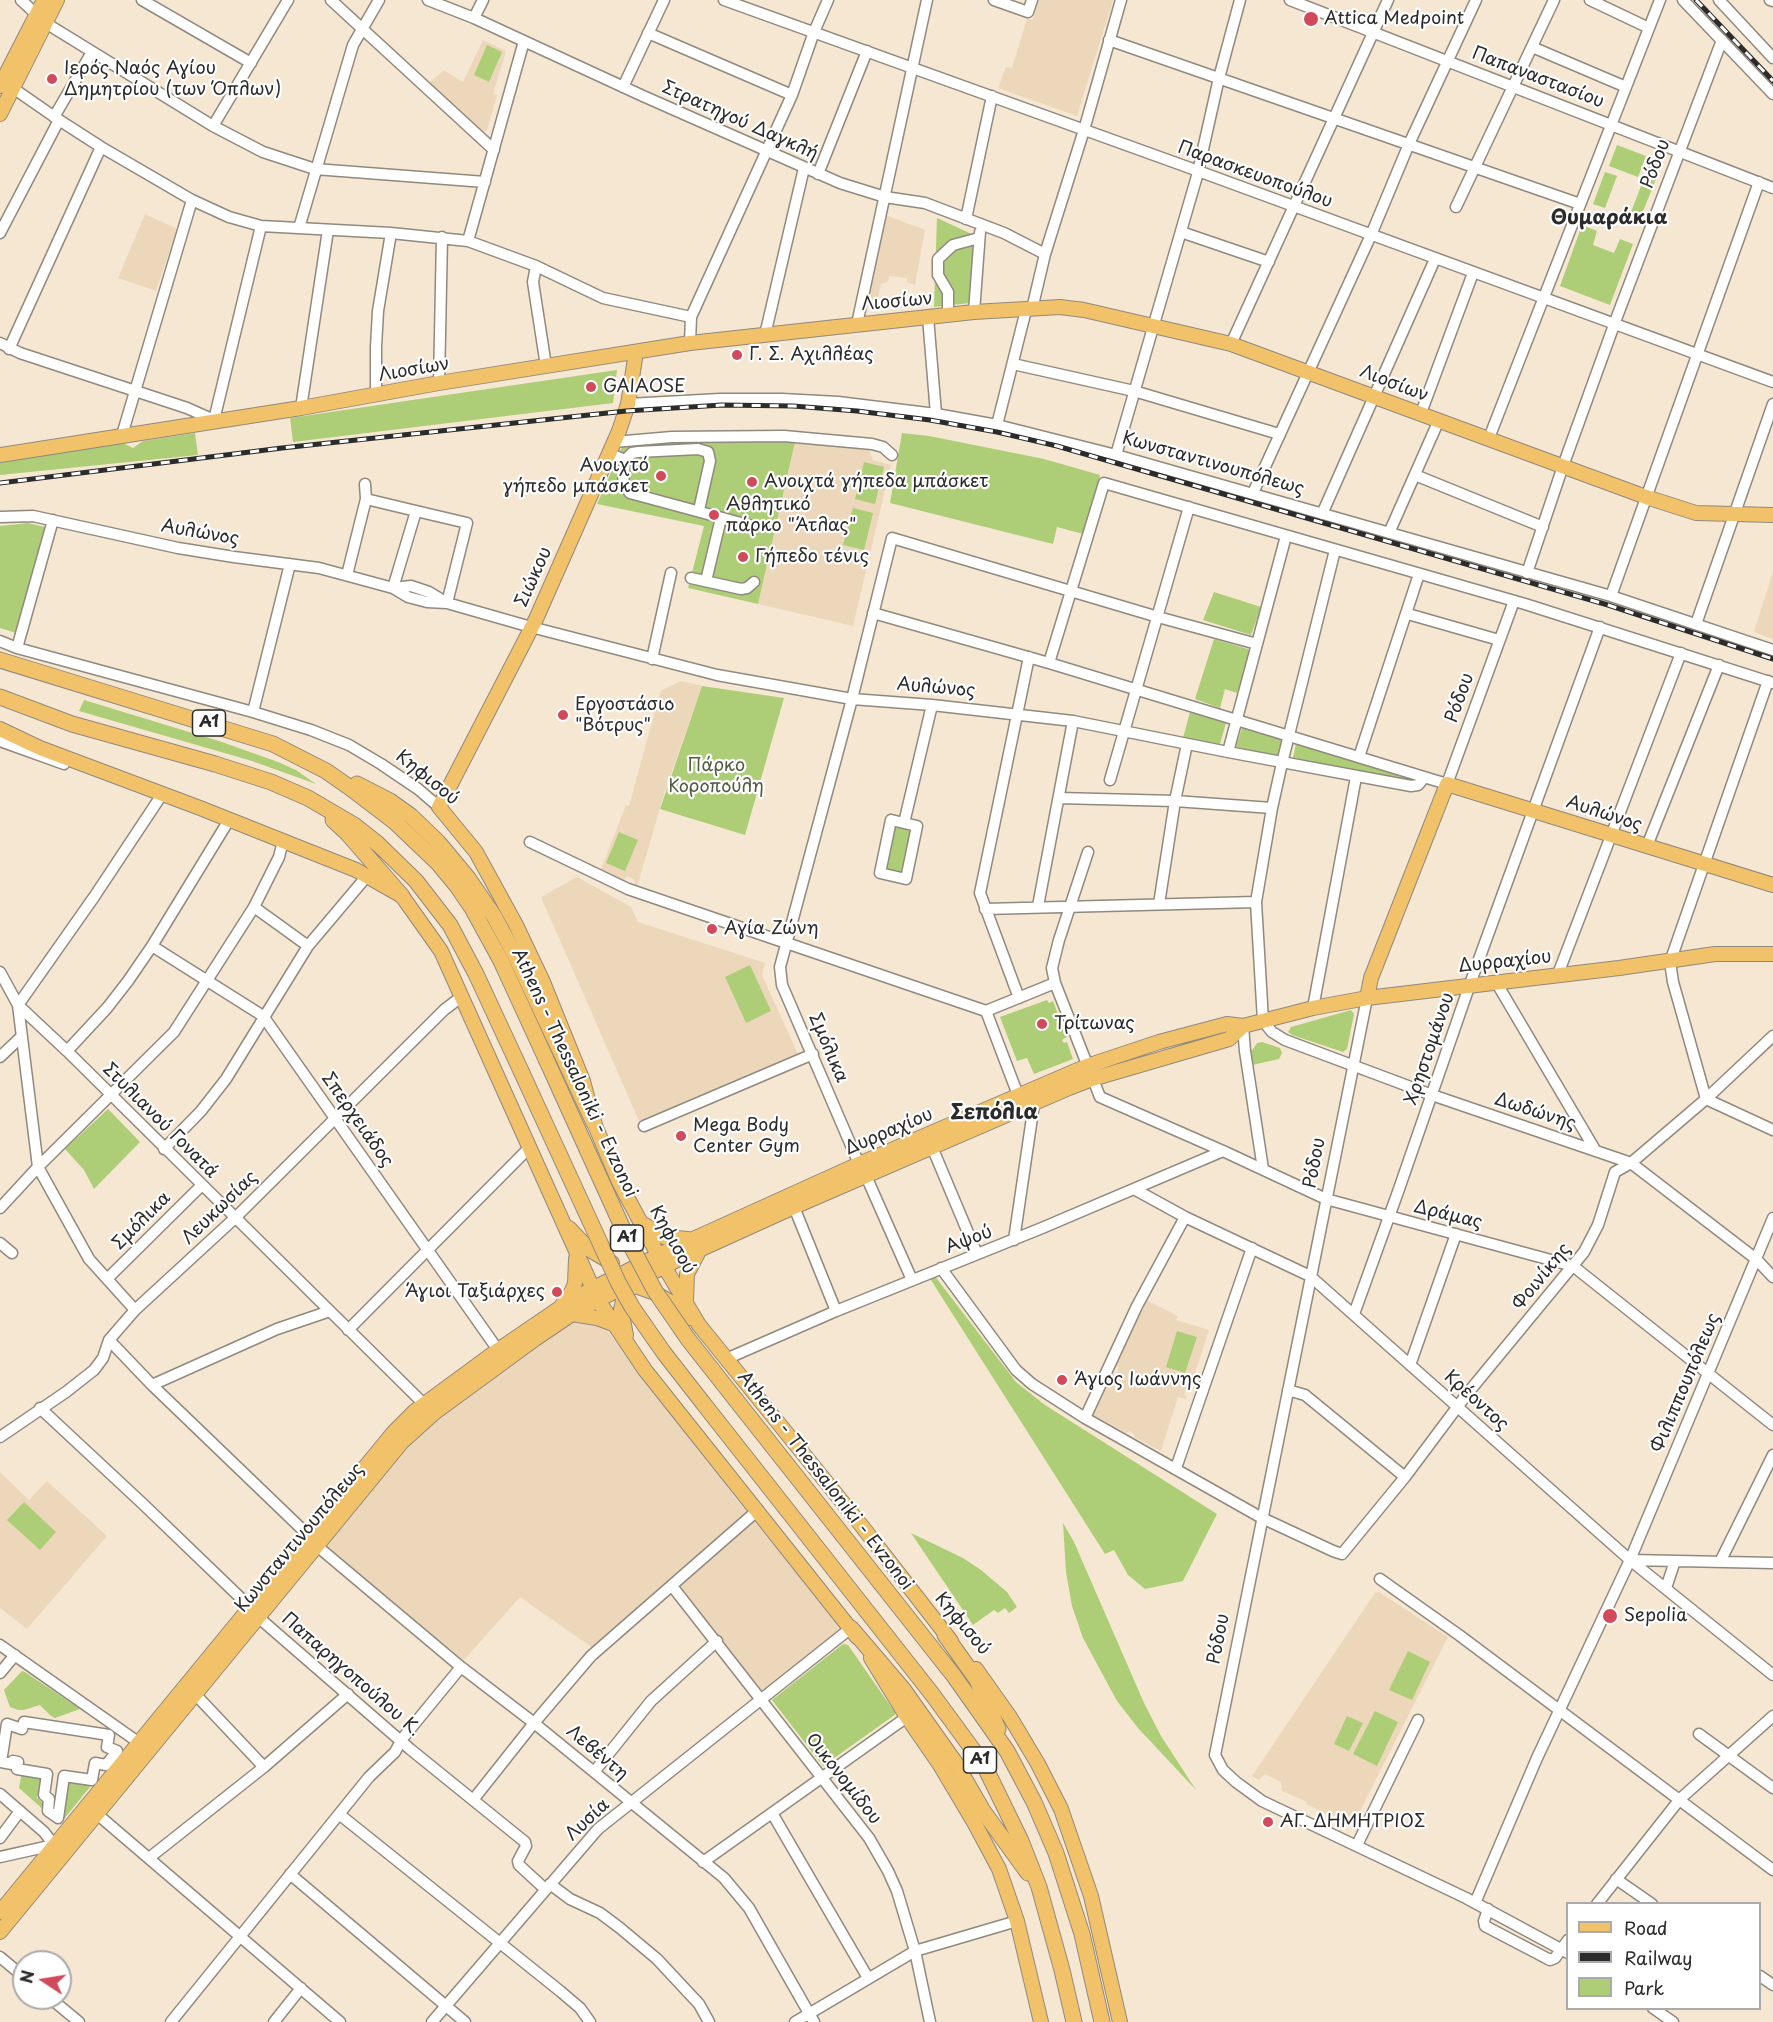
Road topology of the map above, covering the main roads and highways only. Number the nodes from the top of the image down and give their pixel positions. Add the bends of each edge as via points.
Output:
1 (44, 0) edge
2 (57, 0) edge
3 (40, 18) junction
4 (4, 83) edge
5 (0, 114) edge
6 (636, 352) junction
7 (0, 454) edge
8 (1773, 515) edge
9 (0, 660) edge
10 (0, 697) edge
11 (0, 729) edge
12 (326, 771) junction
13 (1447, 784) joint
14 (308, 798) junction
15 (439, 807) joint
16 (1773, 885) edge
17 (402, 896) junction
18 (1773, 954) edge
19 (1366, 998) junction
20 (1090, 1073) junction
21 (594, 1123) junction
22 (862, 1170) junction
23 (625, 1194) junction
24 (562, 1219) junction
25 (642, 1222) junction
26 (697, 1244) junction
27 (576, 1254) junction
28 (661, 1261) junction
29 (631, 1269) junction
30 (626, 1287) junction
31 (595, 1294) junction
32 (686, 1302) junction
33 (566, 1310) junction
34 (614, 1324) junction
35 (699, 1325) junction
36 (637, 1358) junction
37 (429, 1409) junction
38 (254, 1612) junction
39 (851, 1628) junction
40 (945, 1635) junction
41 (1007, 1751) junction
42 (59, 1848) junction
43 (1039, 1887) junction
44 (0, 1912) edge
45 (0, 1932) edge
46 (1041, 2022) edge
47 (1074, 2022) edge
48 (1102, 2022) edge
49 (1120, 2022) edge

1 - 3 main road
2 - 3 main road
3 - 4 main road
4 - 5 main road
6 - 7 main road, Λιοσίων
6 - 8 main road, Λιοσίων via 974,312 1073,308 1231,344 1696,513
6 - 15 main road, Σιώκου via 628,404 611,447 531,627
9 - 12 highway, Athens - Thessaloniki - Evzonoi / Α1 via 266,742
10 - 14 highway, Α1 via 72,724 247,774
11 - 17 main road via 161,796 283,841 367,876
12 - 21 highway via 373,792 411,816 468,878 516,957
12 - 41 highway, Athens - Thessaloniki - Evzonoi / Α1, bridge via 395,822 457,886 501,961 655,1291 688,1339 954,1676
13 - 16 main road, Αυλώνος
13 - 19 main road, Ρόδου
14 - 17 highway via 347,833
14 - 43 highway, Α1, bridge via 378,844 416,881 450,925 637,1315 968,1741 1021,1841
15 - 21 main road, Κηφισού via 476,852 516,925 583,1081
17 - 24 main road via 441,951
18 - 19 main road, Δυρραχίου via 1715,954
19 - 20 main road, Δυρραχίου via 1243,1026 1227,1024 1159,1042
20 - 22 main road, Δυρραχίου via 1018,1095
20 - 22 main road, Δυρραχίου via 1034,1104 932,1147
21 - 23 main road, Κηφισού
22 - 26 main road, Δυρραχίου
22 - 26 main road, Δυρραχίου via 794,1207
23 - 25 main road, Κηφισού
23 - 29 main road
24 - 27 main road
24 - 29 main road via 590,1250
25 - 26 main road via 664,1237
25 - 28 main road, Κηφισού
26 - 28 main road, Δυρραχίου
26 - 32 main road via 687,1274
27 - 31 main road
27 - 33 main road via 575,1283
28 - 29 main road
28 - 30 main road
28 - 32 main road, Κηφισού
29 - 30 main road
29 - 31 main road
30 - 31 main road
30 - 35 main road via 646,1289 664,1297
30 - 36 main road via 622,1319
31 - 33 main road, Κωνσταντινουπόλεως
31 - 34 main road
32 - 35 main road, Κηφισού
33 - 34 main road
33 - 37 main road, Κωνσταντινουπόλεως
33 - 37 main road, Κωνσταντινουπόλεως via 498,1350
34 - 36 main road
35 - 40 main road, Κηφισού
36 - 39 main road
37 - 38 main road, Κωνσταντινουπόλεως
38 - 42 main road, Κωνσταντινουπόλεως via 138,1742
38 - 42 main road, Κωνσταντινουπόλεως via 195,1694 97,1814
39 - 43 highway via 903,1689 956,1764 982,1811
39 - 46 main road via 940,1765 999,1869 1017,1921
40 - 41 highway via 977,1680
40 - 49 main road, Κηφισού via 981,1675 1010,1717 1061,1809 1091,1896
41 - 48 highway, Athens - Thessaloniki - Evzonoi / Α1 via 1034,1802 1062,1871 1082,1934
42 - 44 main road, Κωνσταντινουπόλεως
42 - 45 main road, Κωνσταντινουπόλεως
43 - 47 highway, Α1

